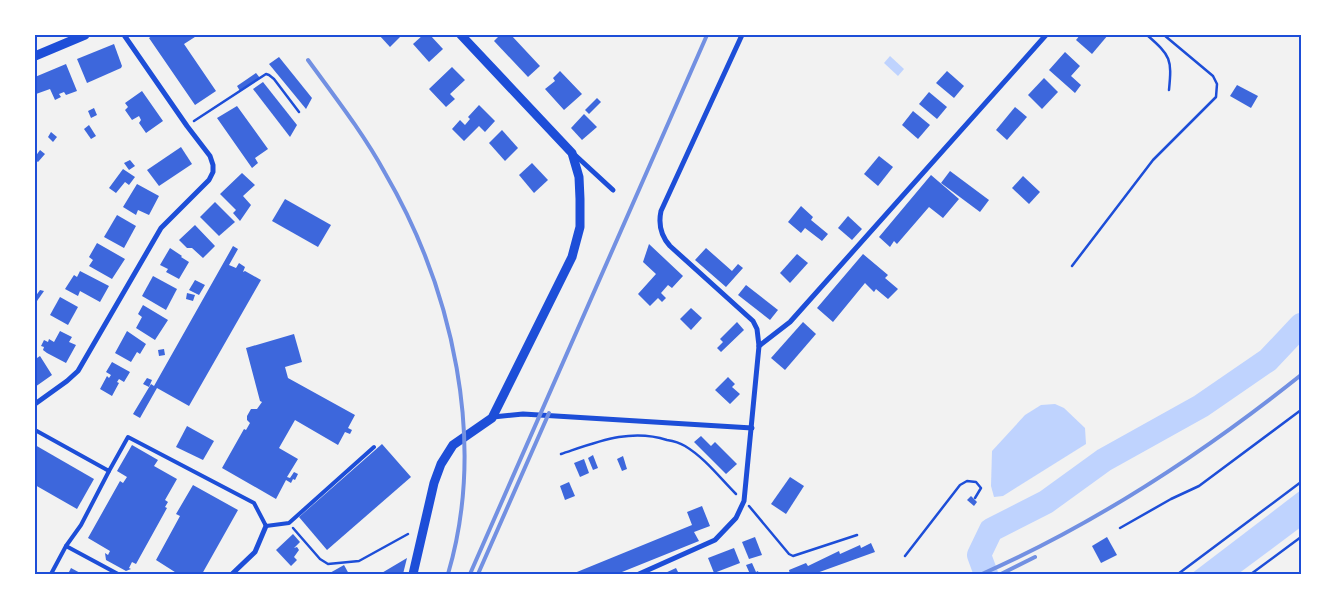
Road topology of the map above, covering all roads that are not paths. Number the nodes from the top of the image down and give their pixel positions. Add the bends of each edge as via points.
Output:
1 (85, 35) edge
2 (124, 35) edge
3 (462, 35) edge
4 (742, 35) edge
5 (1046, 35) edge
6 (35, 56) edge
7 (572, 153) junction
8 (614, 190) dead end
9 (759, 346) junction
10 (35, 404) edge
11 (492, 418) junction
12 (752, 428) junction
13 (35, 430) edge
14 (374, 447) dead end
15 (109, 471) junction
16 (266, 526) junction
17 (66, 546) junction
18 (50, 574) edge
19 (118, 574) edge
20 (232, 574) edge
21 (413, 574) edge
22 (639, 574) edge

1 - 6 street
2 - 10 street via 210,156 213,172 209,180 161,228 78,371
3 - 7 street
4 - 9 street via 659,219 661,231 670,246 753,321
5 - 9 street via 790,322
7 - 8 street
7 - 11 street via 578,177 580,227 572,257
9 - 12 street
11 - 12 street via 524,414
11 - 21 street via 453,444 441,464
12 - 22 street via 744,501 736,518 715,540
13 - 15 lane
14 - 16 lane via 289,523
15 - 16 lane via 128,437 254,503
15 - 17 lane via 82,525
16 - 20 street via 255,552
17 - 18 lane
17 - 19 lane

